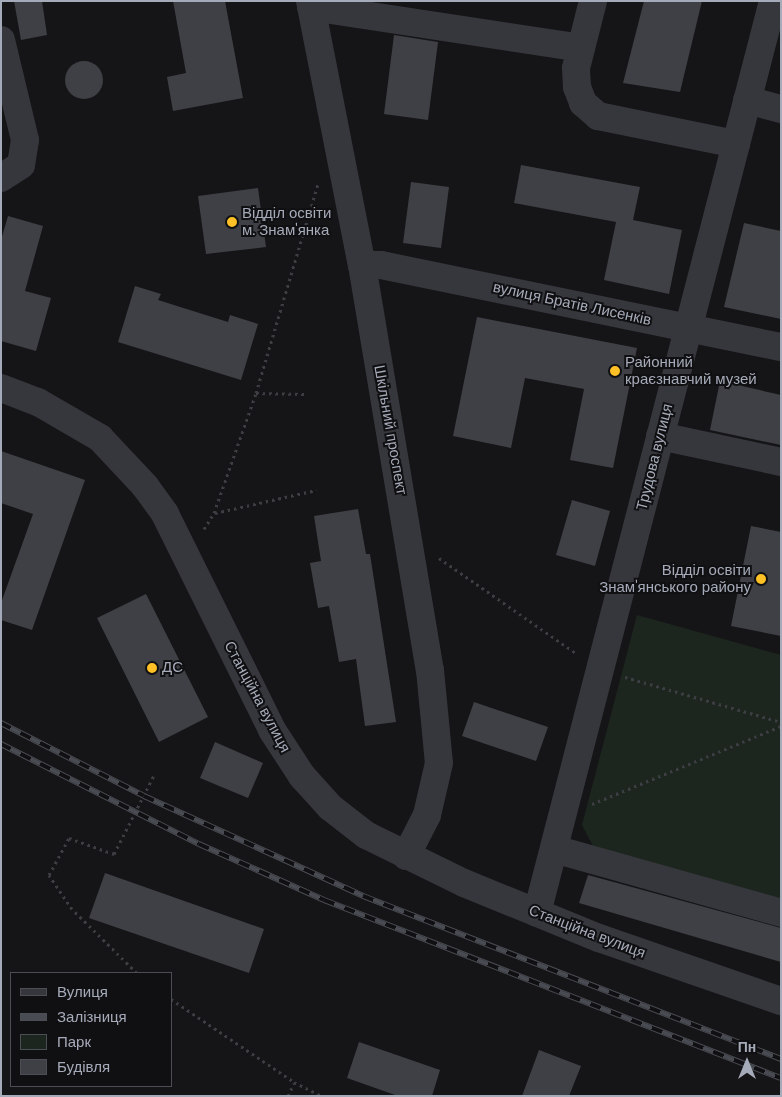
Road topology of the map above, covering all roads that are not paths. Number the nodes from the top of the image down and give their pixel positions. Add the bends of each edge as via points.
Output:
1 (593, 1) edge
2 (773, 1) edge
3 (311, 4) edge
4 (1, 40) edge
5 (771, 47) edge
6 (581, 48) junction
7 (747, 100) junction
8 (781, 109) edge
9 (736, 144) junction
10 (1, 178) edge
11 (362, 265) junction
12 (688, 328) junction
13 (781, 347) edge
14 (1, 388) edge
15 (660, 436) junction
16 (781, 462) edge
17 (554, 849) junction
18 (406, 856) junction
19 (537, 913) junction
20 (781, 913) edge
21 (781, 1001) edge

1 - 6 street
2 - 5 street, Трудова вулиця
3 - 6 street
3 - 11 street, Шкільний проспект
4 - 10 street via 25,140 20,164
5 - 7 street, Трудова вулиця
6 - 9 street via 577,86 583,103 598,116
7 - 8 street
7 - 9 street, Трудова вулиця
9 - 12 street, Трудова вулиця
11 - 12 street, вулиця Братів Лисенків via 381,265
11 - 18 street, Шкільний проспект via 430,670 439,763 427,815
12 - 13 street, вулиця Братів Лисенків
12 - 15 street, Трудова вулиця
14 - 18 street, Станційна вулиця via 70,419 100,438 128,466 165,514 272,730 302,776 330,807 366,835
15 - 16 street
15 - 17 street, Трудова вулиця
17 - 19 street, Трудова вулиця
17 - 20 street
18 - 19 street, Станційна вулиця
19 - 21 street, Станційна вулиця

